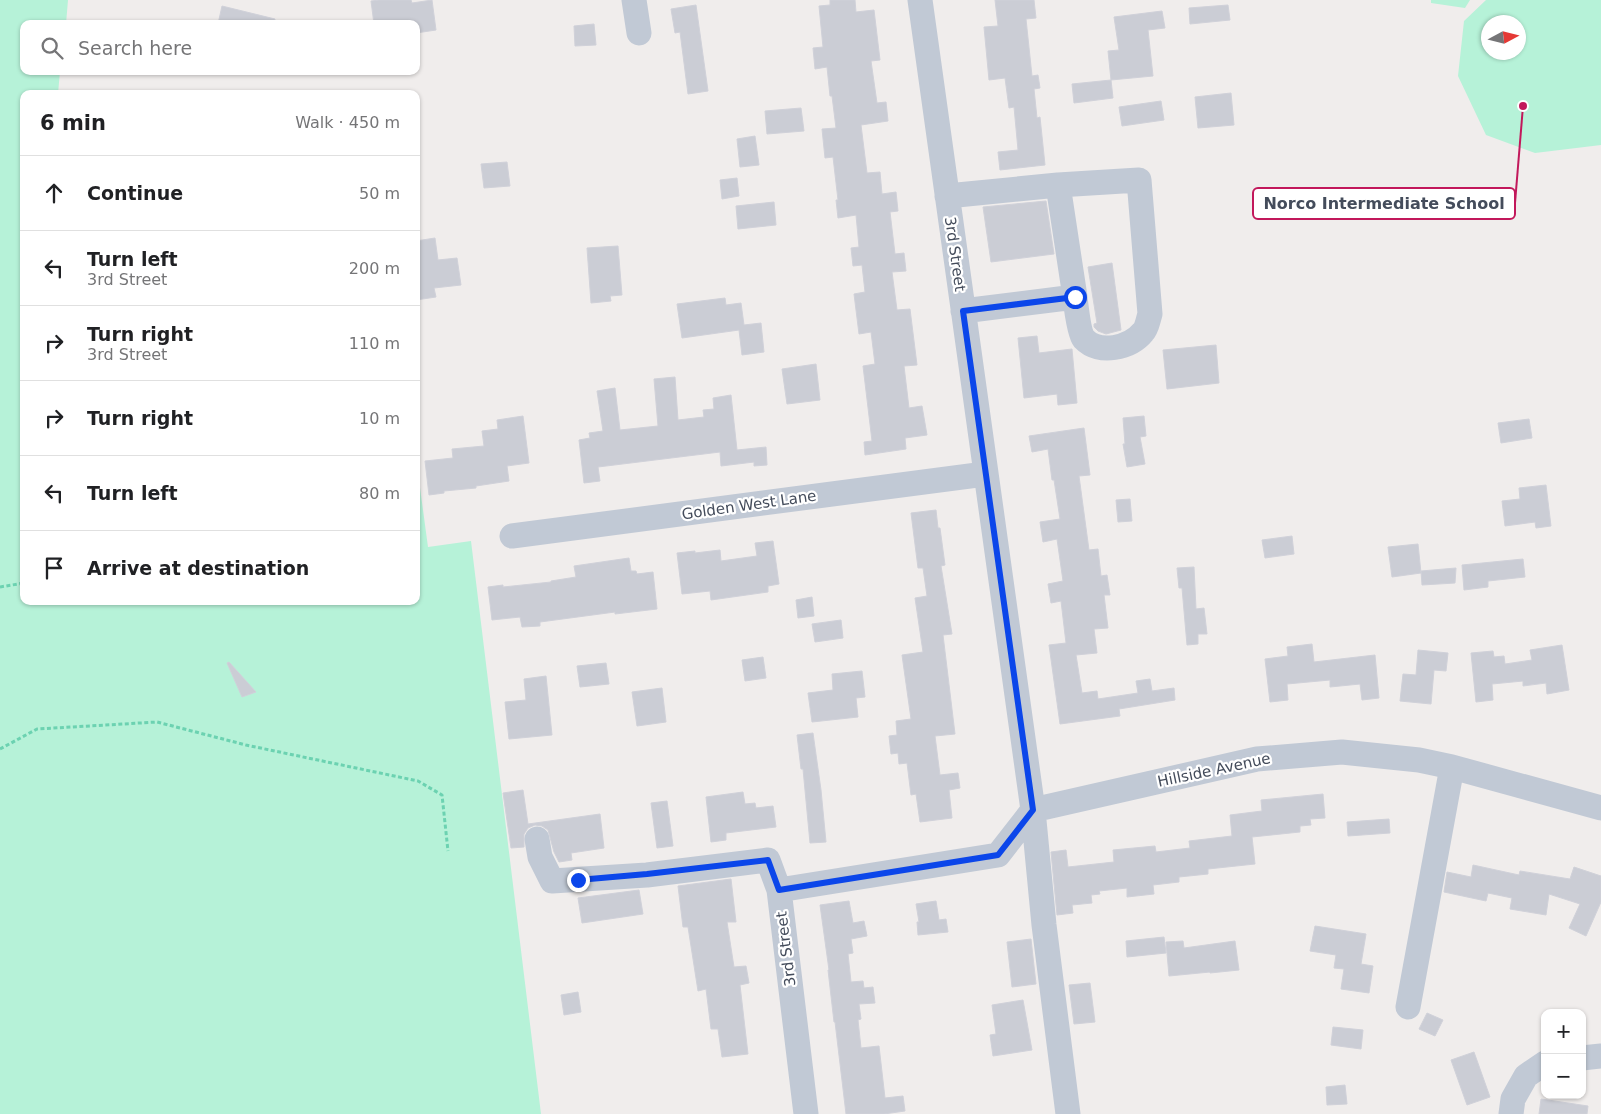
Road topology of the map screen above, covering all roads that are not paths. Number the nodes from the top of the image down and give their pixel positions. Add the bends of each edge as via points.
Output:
1 (634, 0) edge
2 (920, 0) edge
3 (639, 33) dead end
4 (1058, 185) junction
5 (947, 196) junction
6 (1075, 297) junction
7 (963, 311) junction
8 (985, 474) junction
9 (512, 536) dead end
10 (1452, 767) junction
11 (1601, 808) edge
12 (1033, 810) junction
13 (537, 840) dead end
14 (779, 890) junction
15 (1408, 1007) dead end
16 (1601, 1056) edge
17 (1586, 1058) edge
18 (1541, 1066) edge
19 (806, 1114) edge
20 (1068, 1114) edge
21 (1511, 1114) edge

1 - 3 street
2 - 5 street, 3rd Street
4 - 5 street
4 - 6 street
4 - 6 street via 1139,180 1150,314 1145,330 1136,340 1116,347 1094,347 1082,337
5 - 7 street, 3rd Street
6 - 7 street
7 - 8 street, 3rd Street
8 - 9 street, Golden West Lane
8 - 12 street, 3rd Street
10 - 11 street, Hillside Avenue
10 - 12 street, Hillside Avenue via 1342,752 1257,758
10 - 15 street
12 - 14 street, 3rd Street via 998,855
12 - 20 street
13 - 14 street via 540,857 552,881 768,860
14 - 19 street, 3rd Street
16 - 17 street
18 - 21 street via 1526,1076 1513,1100

